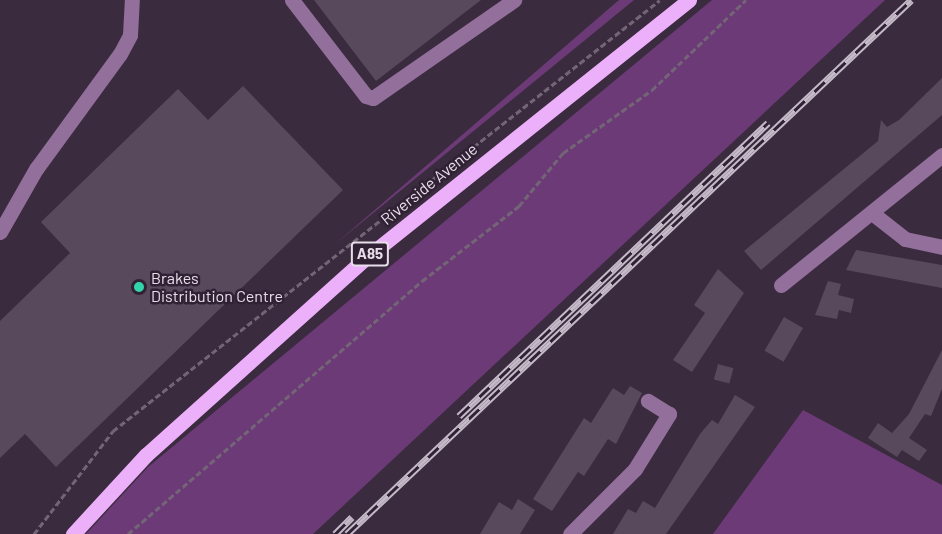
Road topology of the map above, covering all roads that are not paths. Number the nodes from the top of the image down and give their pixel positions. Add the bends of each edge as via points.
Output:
1 (132, 0) edge
2 (292, 0) edge
3 (514, 0) edge
4 (689, 0) edge
5 (942, 155) edge
6 (872, 213) junction
7 (0, 232) edge
8 (942, 247) edge
9 (781, 285) dead end
10 (648, 401) dead end
11 (73, 534) edge
12 (570, 534) edge

1 - 7 street via 130,35 120,54 36,169
2 - 3 street via 366,96 373,98
4 - 11 main road, Riverside Avenue / A85 via 367,256 146,455
5 - 6 street
6 - 8 street via 905,239
6 - 9 street
10 - 12 street via 669,414 636,469

